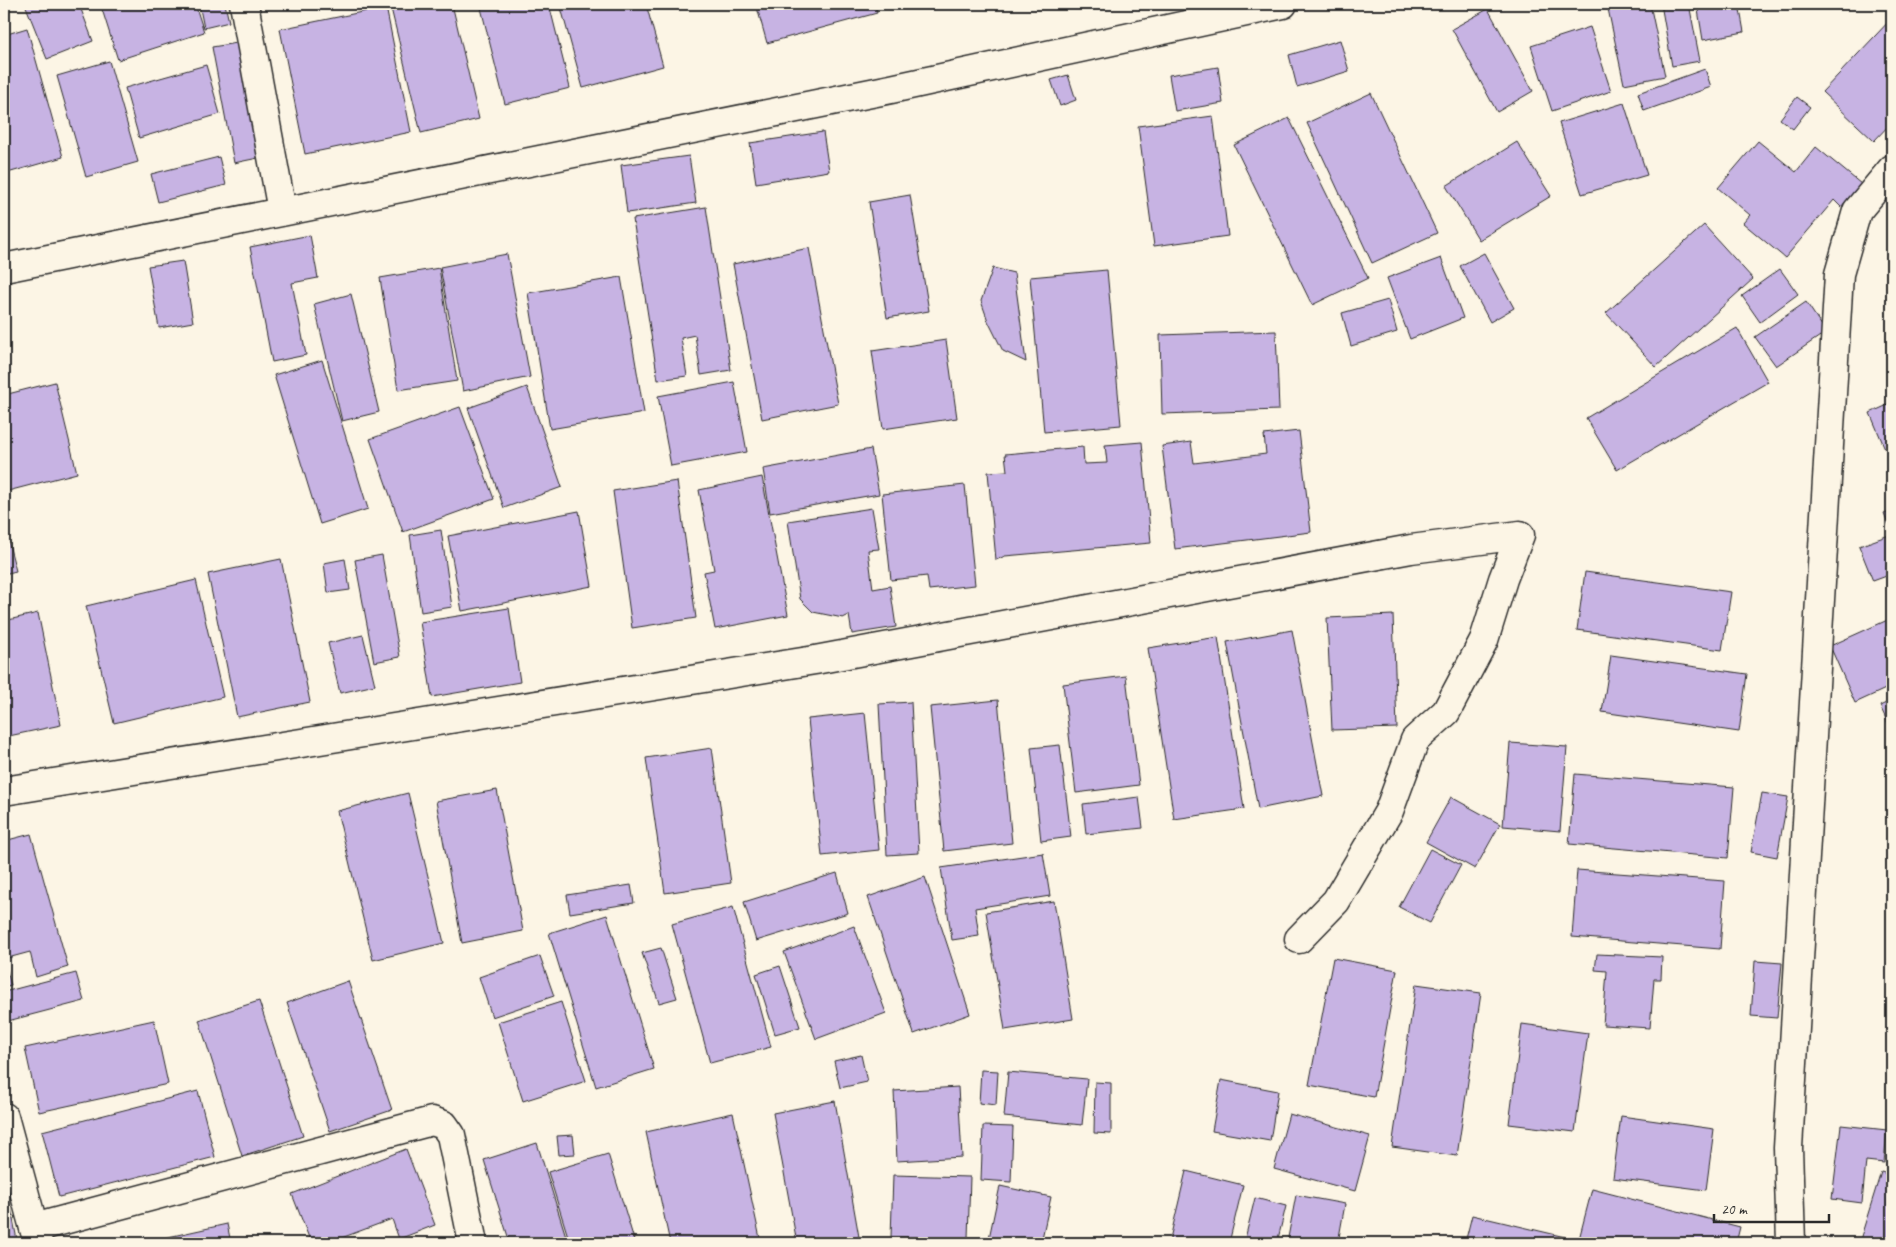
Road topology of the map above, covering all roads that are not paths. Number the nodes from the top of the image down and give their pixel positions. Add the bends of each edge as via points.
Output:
1 (244, 4) edge
2 (1283, 4) edge
3 (1892, 169) edge
4 (282, 211) junction
5 (4, 268) edge
6 (4, 791) edge
7 (1299, 939) dead end
8 (4, 1117) edge
9 (36, 1236) edge
10 (473, 1243) edge
11 (1791, 1243) edge

1 - 4 street
2 - 4 street via 881,90
3 - 11 street via 1857,210 1839,274 1788,1148
4 - 5 street
6 - 7 street via 815,660 1401,551 1520,535 1484,640 1446,712 1415,740 1389,811 1336,902
8 - 9 street
9 - 10 street via 432,1121 444,1125 452,1135

